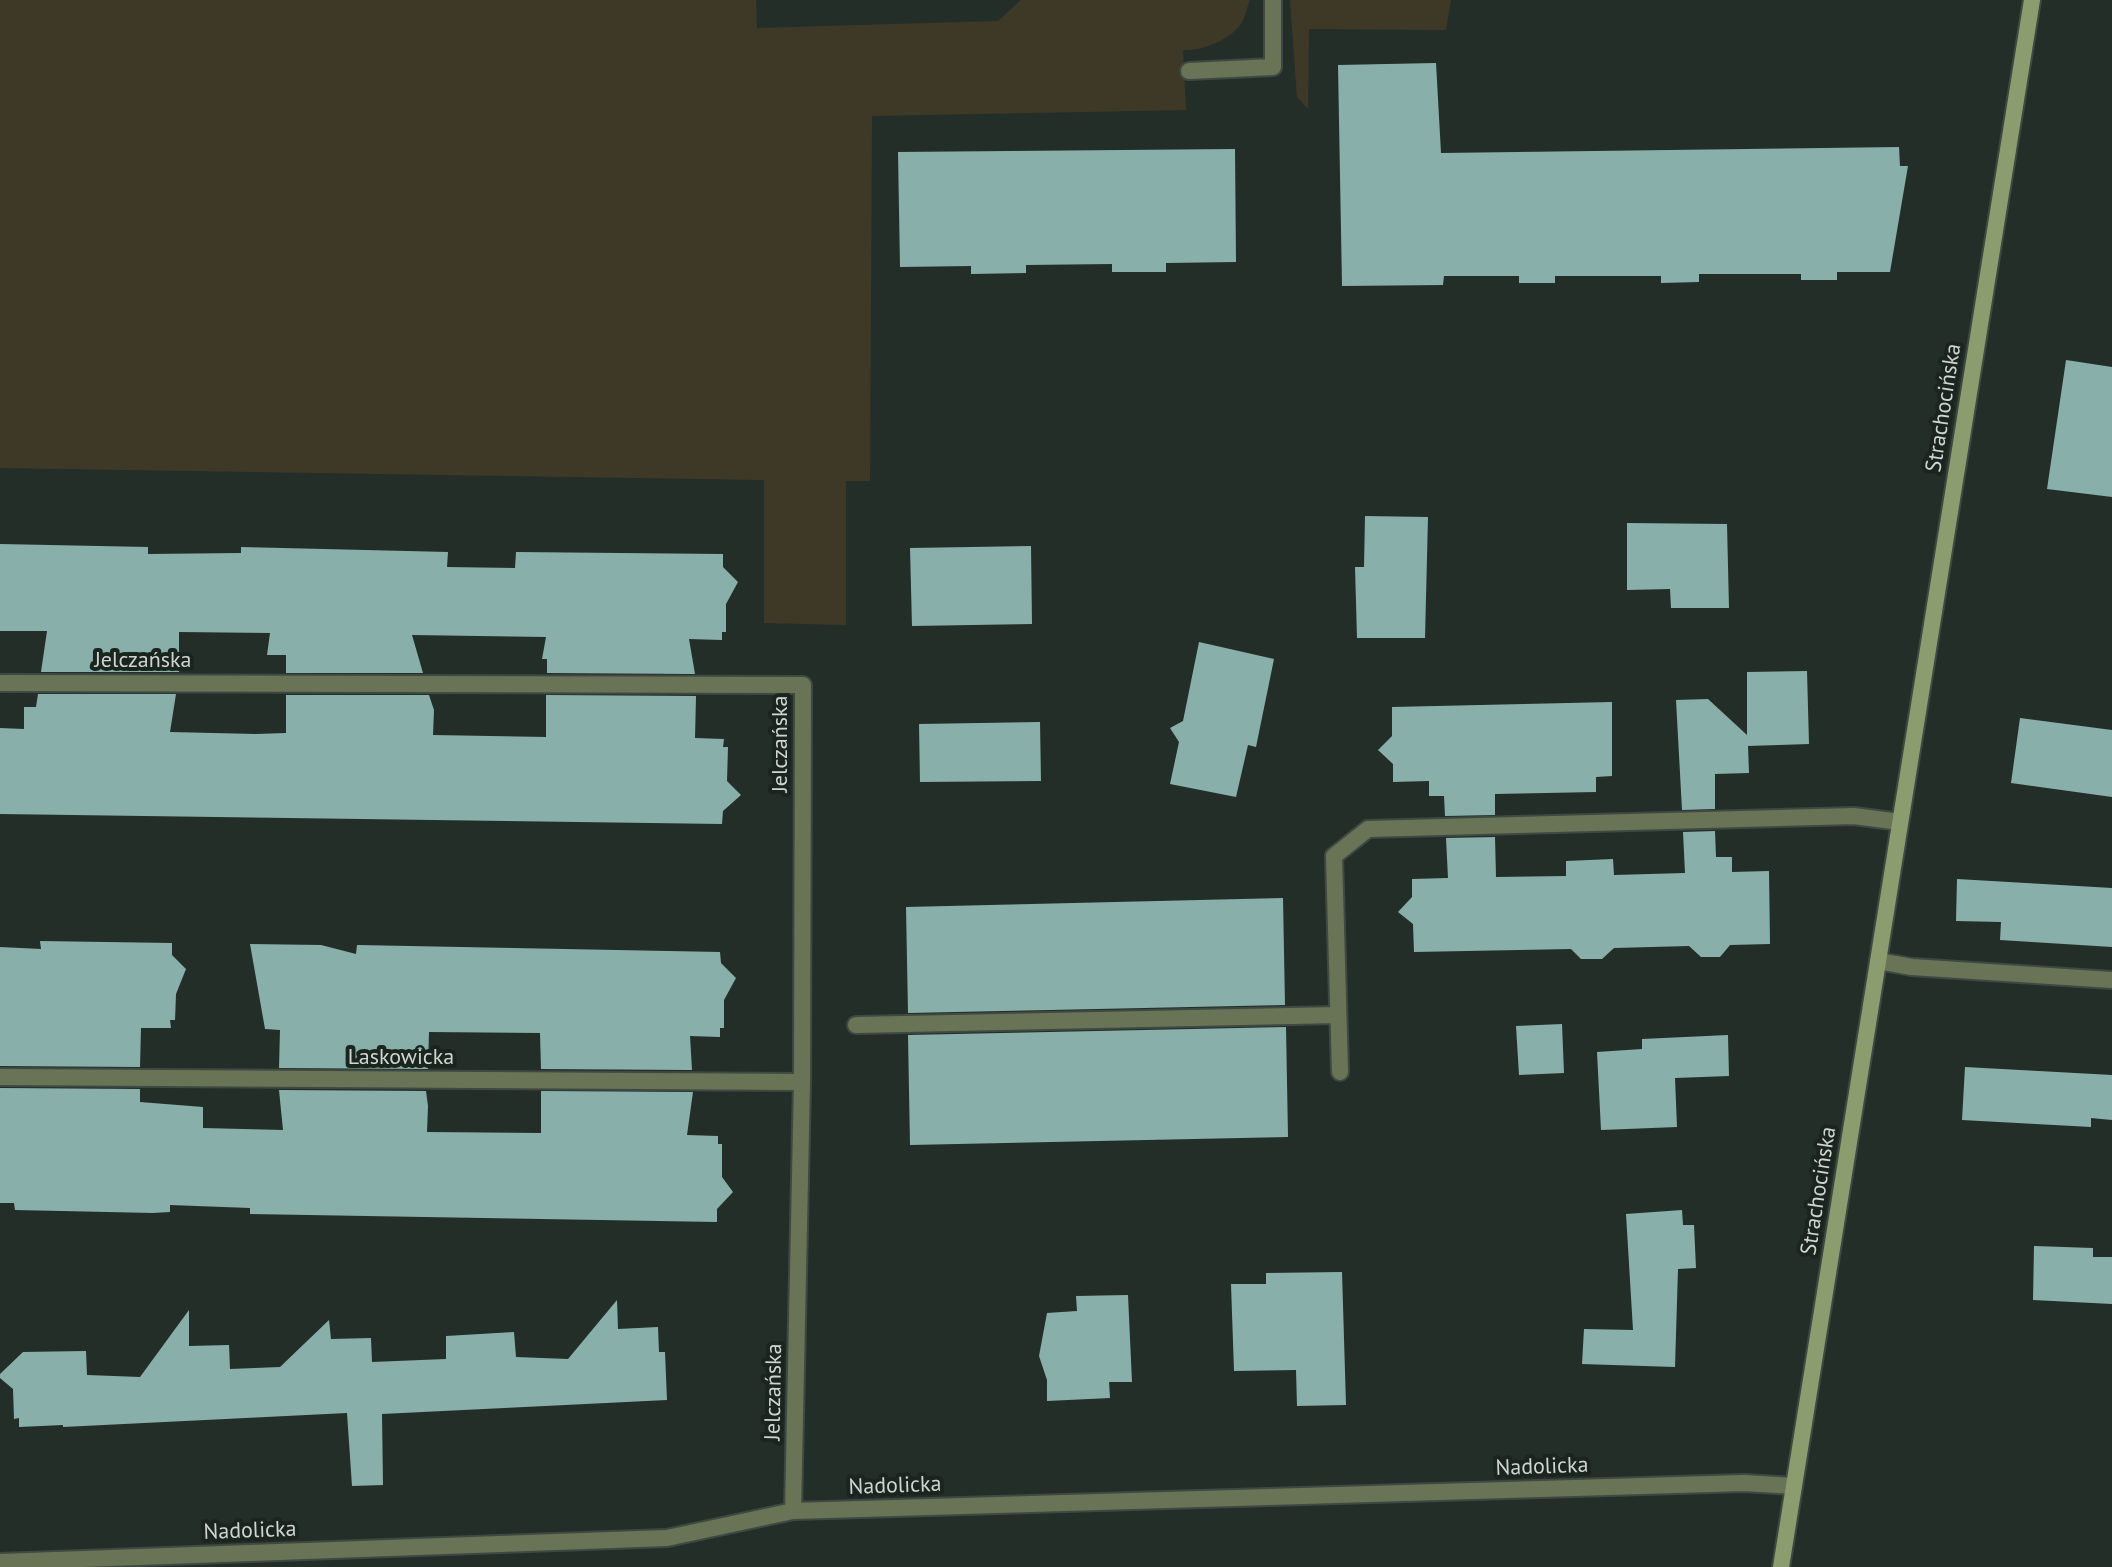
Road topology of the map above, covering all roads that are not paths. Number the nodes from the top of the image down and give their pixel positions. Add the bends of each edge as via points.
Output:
1 (1273, 0) edge
2 (2032, 0) edge
3 (1189, 71) dead end
4 (0, 683) edge
5 (1900, 822) junction
6 (1878, 961) junction
7 (2112, 980) edge
8 (1338, 1015) junction
9 (856, 1025) dead end
10 (1340, 1072) dead end
11 (0, 1077) edge
12 (802, 1082) junction
13 (1794, 1486) junction
14 (793, 1511) junction
15 (0, 1562) edge
16 (1781, 1567) edge

1 - 3 street via 1273,67
2 - 5 main road, Strachocińska
4 - 12 street, Jelczańska via 803,685
5 - 6 main road, Strachocińska
5 - 8 street via 1854,816 1368,829 1334,856
6 - 7 street
6 - 13 main road, Strachocińska
8 - 9 street
8 - 10 street
11 - 12 street, Laskowicka
12 - 14 street, Jelczańska
13 - 14 street, Nadolicka via 1744,1483
13 - 16 main road, Strachocińska
14 - 15 street, Nadolicka via 667,1538

